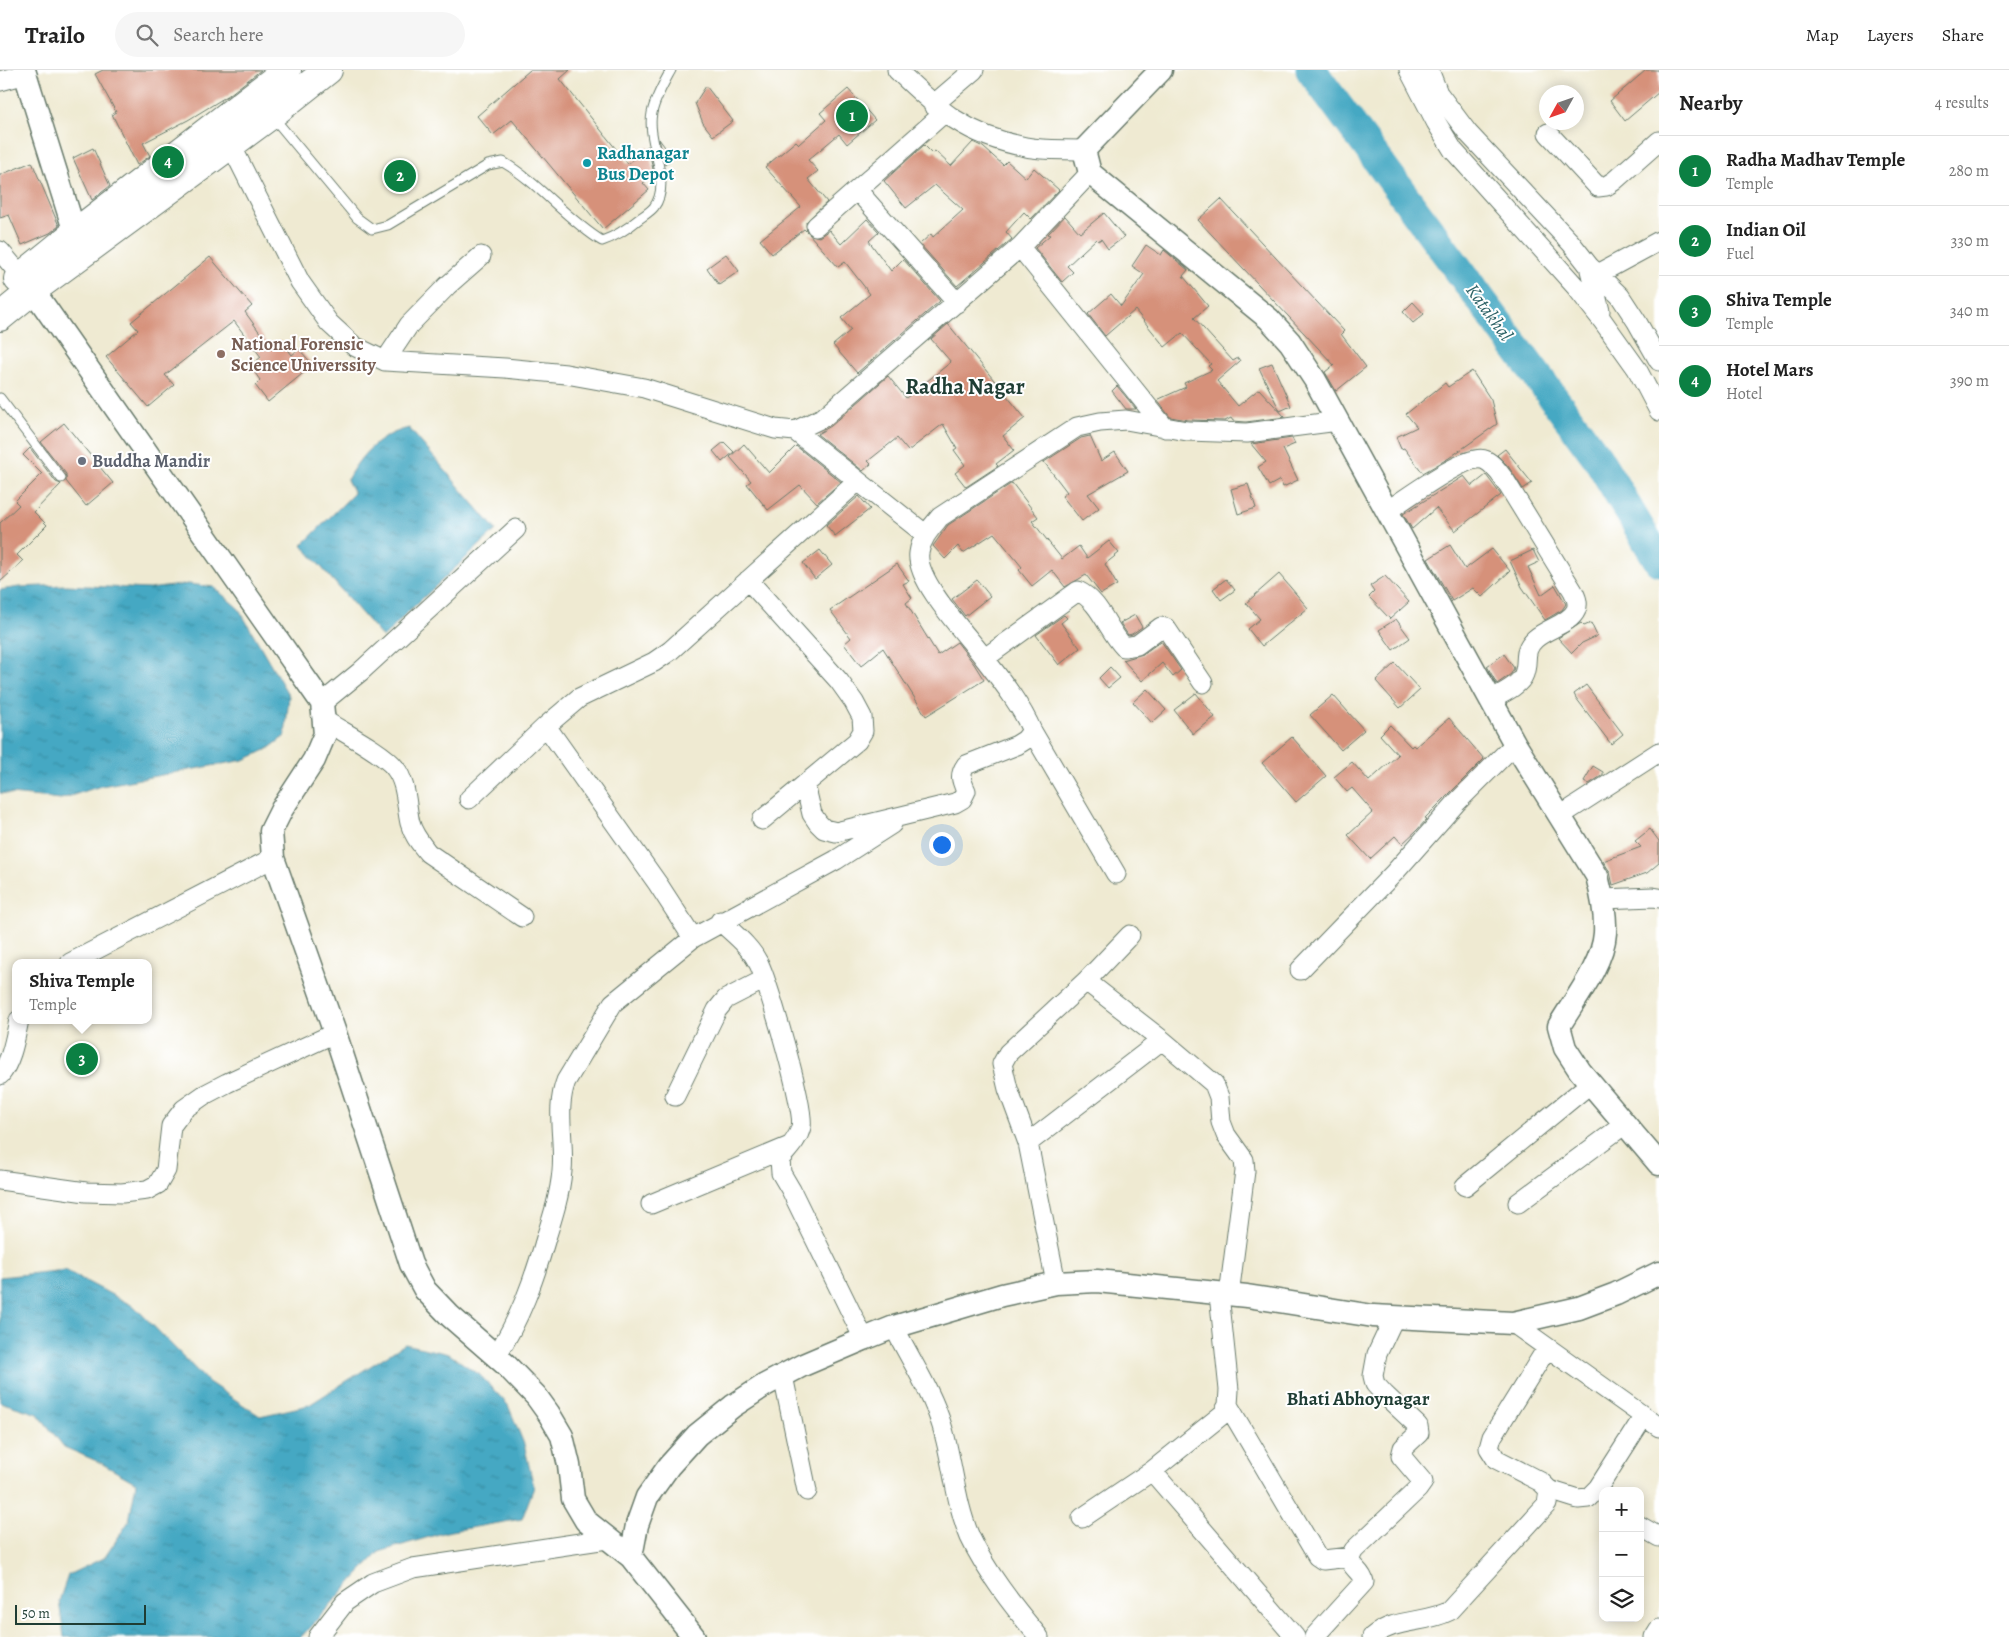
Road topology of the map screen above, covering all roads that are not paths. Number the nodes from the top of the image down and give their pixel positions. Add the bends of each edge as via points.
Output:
1 (287, 70) edge
2 (328, 70) edge
3 (671, 70) edge
4 (897, 70) edge
5 (974, 70) edge
6 (1162, 70) edge
7 (1409, 70) edge
8 (1429, 70) edge
9 (25, 72) edge
10 (0, 81) edge
11 (938, 109) junction
12 (271, 115) junction
13 (1548, 133) dead end
14 (1659, 141) edge
15 (231, 145) junction
16 (1084, 150) junction
17 (1090, 173) junction
18 (857, 190) junction
19 (816, 226) dead end
20 (75, 233) junction
21 (1659, 241) edge
22 (1020, 247) junction
23 (0, 251) edge
24 (481, 256) dead end
25 (1594, 270) junction
26 (27, 284) junction
27 (0, 295) edge
28 (957, 303) junction
29 (0, 316) edge
30 (1602, 320) junction
31 (385, 360) junction
32 (1659, 362) edge
33 (0, 398) edge
34 (1659, 411) edge
35 (1338, 421) junction
36 (1165, 428) junction
37 (795, 431) junction
38 (61, 478) dead end
39 (858, 481) junction
40 (1387, 511) junction
41 (516, 529) dead end
42 (925, 534) junction
43 (748, 580) junction
44 (984, 658) junction
45 (1203, 683) dead end
46 (1490, 700) junction
47 (323, 711) junction
48 (546, 726) junction
49 (1032, 731) junction
50 (1515, 744) junction
51 (1659, 752) edge
52 (805, 784) junction
53 (469, 799) dead end
54 (1560, 816) junction
55 (904, 817) junction
56 (762, 820) dead end
57 (273, 858) junction
58 (1116, 874) dead end
59 (1659, 898) edge
60 (1603, 899) junction
61 (522, 917) dead end
62 (720, 921) junction
63 (1130, 935) dead end
64 (692, 938) junction
65 (78, 959) edge
66 (1300, 970) dead end
67 (765, 979) junction
68 (1086, 981) junction
69 (19, 1024) edge
70 (335, 1033) junction
71 (1162, 1040) junction
72 (0, 1075) edge
73 (1591, 1083) junction
74 (675, 1096) dead end
75 (1625, 1124) junction
76 (1028, 1142) junction
77 (790, 1146) junction
78 (1659, 1164) edge
79 (0, 1180) edge
80 (1465, 1186) dead end
81 (1518, 1203) dead end
82 (651, 1204) dead end
83 (1659, 1273) edge
84 (1056, 1284) junction
85 (1224, 1294) junction
86 (1394, 1318) junction
87 (1513, 1323) junction
88 (894, 1327) junction
89 (864, 1339) junction
90 (1547, 1348) junction
91 (496, 1356) junction
92 (782, 1376) junction
93 (1228, 1405) junction
94 (1644, 1416) junction
95 (1659, 1427) edge
96 (1152, 1471) junction
97 (1549, 1490) junction
98 (807, 1491) dead end
99 (1596, 1502) edge
100 (1082, 1518) dead end
101 (1644, 1528) edge
102 (1659, 1537) edge
103 (607, 1539) junction
104 (631, 1557) junction
105 (1350, 1557) junction
106 (1659, 1629) edge
107 (318, 1637) edge
108 (694, 1637) edge
109 (1039, 1637) edge
110 (1295, 1637) edge
111 (1314, 1637) edge
112 (1372, 1637) edge
113 (1654, 1637) edge

1 - 20 main road
2 - 12 main road
3 - 12 lane via 660,89 652,114 660,195 653,208 616,236 602,241 503,162 488,165 388,225 372,229 357,218
4 - 11 street
5 - 11 street
6 - 16 street
7 - 30 street via 1453,150
8 - 25 street via 1438,93 1468,134
9 - 10 street
9 - 20 street
11 - 16 street via 956,122 986,136 1027,148
11 - 18 street
12 - 15 main road
13 - 14 street via 1598,187 1614,181
15 - 26 main road
15 - 31 street via 300,282 328,323 354,346
16 - 17 street
17 - 22 street
17 - 35 street via 1269,319 1290,342 1316,380
18 - 19 street
18 - 28 street
20 - 26 main road
21 - 25 street
22 - 28 street
22 - 36 street
23 - 26 street
24 - 31 street via 446,286 409,326
25 - 30 street
25 - 32 street via 1620,296
26 - 27 main road
26 - 29 main road
26 - 47 street
28 - 37 street via 824,417
30 - 34 street via 1637,369
31 - 37 street via 566,374 644,388 775,429
33 - 38 lane
35 - 36 street via 1247,433
35 - 40 street
36 - 42 street via 1126,420 1077,428 940,517
37 - 39 street
39 - 42 street
39 - 43 street
40 - 46 street
40 - 46 street via 1458,465 1471,459 1484,459 1506,482 1573,591 1578,601 1576,610 1569,618 1536,638 1525,656 1524,676
41 - 47 street via 360,672
42 - 44 street via 918,554 925,579
43 - 48 street via 670,651 654,662 578,698
43 - 52 street via 839,681 862,717 863,731 857,741
44 - 45 street via 1078,591 1093,603 1124,647 1137,644 1161,627 1166,628
44 - 49 street via 1026,716
46 - 50 street
47 - 57 street via 325,734 314,760 271,831
47 - 61 street via 395,768 411,825 419,843 428,853
48 - 53 street
48 - 64 street via 658,884
49 - 55 street via 1017,745 966,765 961,772 966,791 962,799
49 - 58 street
50 - 54 street
50 - 66 street
51 - 54 street
52 - 55 street via 812,814 824,829 836,832
52 - 56 street
54 - 60 street via 1597,876
55 - 62 street via 836,860
57 - 65 street
57 - 70 street
59 - 60 street
60 - 73 street via 1605,935 1598,961 1559,1026 1565,1048
62 - 64 street
62 - 67 street via 748,946
63 - 68 street
64 - 91 street via 613,1003 566,1081 561,1094 563,1154 557,1200 532,1285 508,1338
67 - 74 street via 726,999 717,1010
67 - 77 street via 800,1105 802,1126
68 - 71 street
68 - 76 street via 1008,1053 1002,1064
69 - 72 street via 5,1069
70 - 79 street via 227,1083 184,1109 171,1126 166,1170 158,1184 147,1190 86,1192
70 - 91 street via 411,1264 425,1290
71 - 76 street
71 - 85 street via 1214,1084 1226,1136 1244,1160 1245,1171
73 - 75 street
73 - 80 street
75 - 78 street
75 - 81 street
76 - 84 street
77 - 82 street
77 - 89 street via 780,1159 780,1173
83 - 87 street via 1579,1308
84 - 85 street via 1097,1281
84 - 88 street via 1002,1295
85 - 86 street
85 - 93 street
86 - 87 street
86 - 105 street via 1377,1354 1373,1376 1385,1395 1418,1426 1419,1433 1403,1448 1401,1456 1423,1482
87 - 90 street
88 - 89 street
88 - 109 street via 941,1423 970,1537 994,1578
89 - 92 street
90 - 94 street
90 - 97 street via 1492,1437 1489,1448 1496,1459 1541,1482
91 - 103 street via 536,1396 549,1414 562,1436 573,1499 586,1521
92 - 98 street
92 - 104 street via 732,1406 697,1435 668,1466 647,1496
93 - 96 street via 1223,1414
93 - 105 street via 1317,1556 1323,1560
94 - 95 street
94 - 99 street via 1598,1488
96 - 100 street
96 - 110 street
97 - 99 street
97 - 112 street via 1547,1504 1449,1611 1436,1618 1394,1624
101 - 102 street
103 - 104 street
103 - 107 street via 413,1568 373,1583 344,1602
104 - 108 street
105 - 111 street via 1351,1564 1363,1575 1364,1582
106 - 113 street

